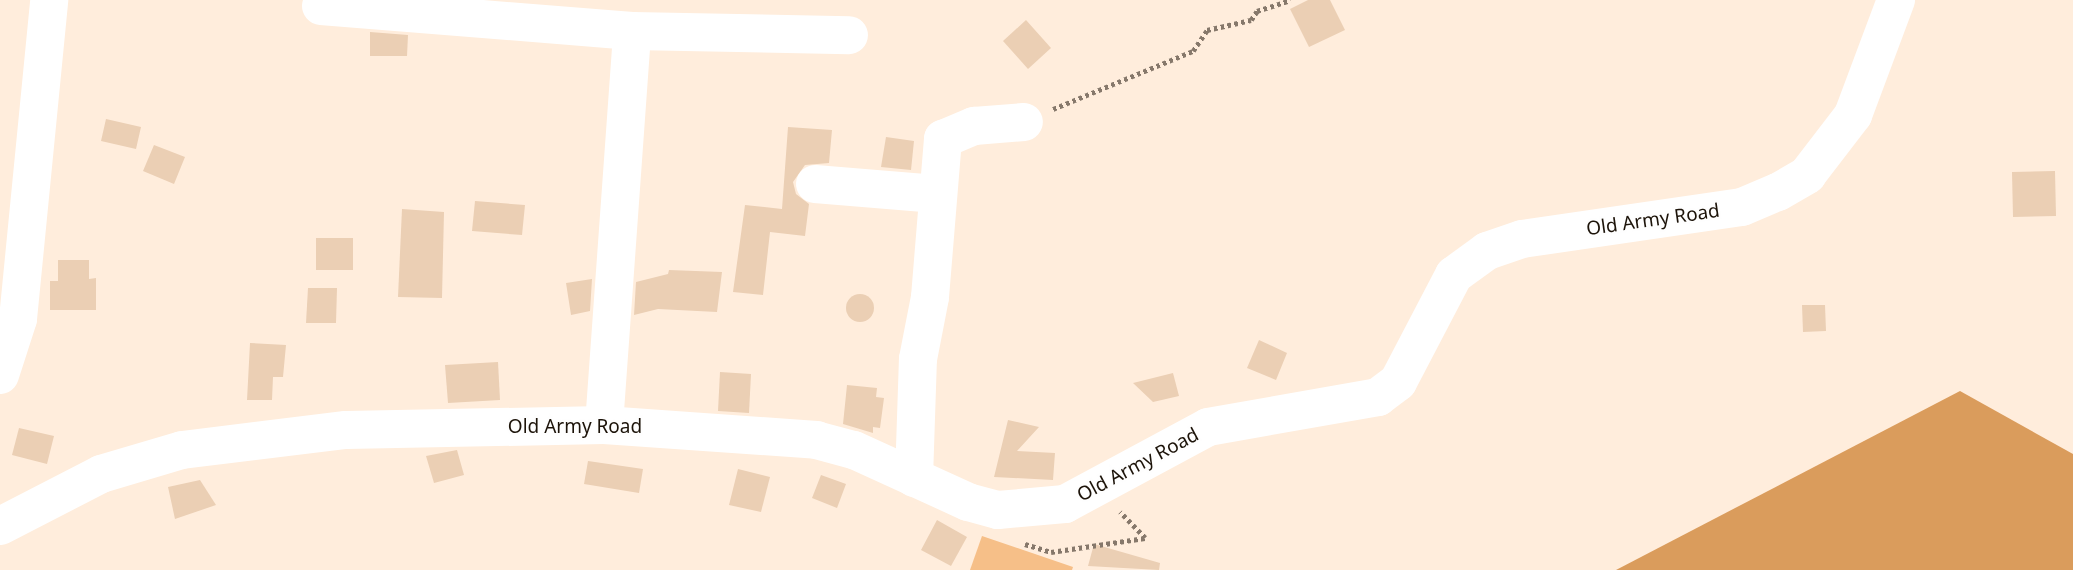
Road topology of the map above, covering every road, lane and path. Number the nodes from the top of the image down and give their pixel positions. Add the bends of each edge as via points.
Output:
1 (49, 0) edge
2 (1290, 0) edge
3 (1896, 0) edge
4 (321, 6) dead end
5 (632, 31) junction
6 (849, 35) dead end
7 (1024, 122) joint
8 (815, 184) dead end
9 (937, 194) junction
10 (0, 375) edge
11 (604, 425) junction
12 (914, 478) junction
13 (0, 526) edge

1 - 10 street via 18,320
2 - 7 path via 1257,11 1251,20 1207,30 1193,51
3 - 12 street, Old Army Road via 1853,115 1807,174 1742,207 1522,239 1487,251 1454,275 1398,382 1378,397 1208,427 1101,487 1034,510 998,510
4 - 5 street
5 - 6 street
5 - 11 street
7 - 9 street via 974,127 943,139
8 - 9 street
9 - 12 street via 930,297 918,359
11 - 12 street, Old Army Road via 816,440 854,450
11 - 13 street, Old Army Road via 346,430 182,450 101,474

